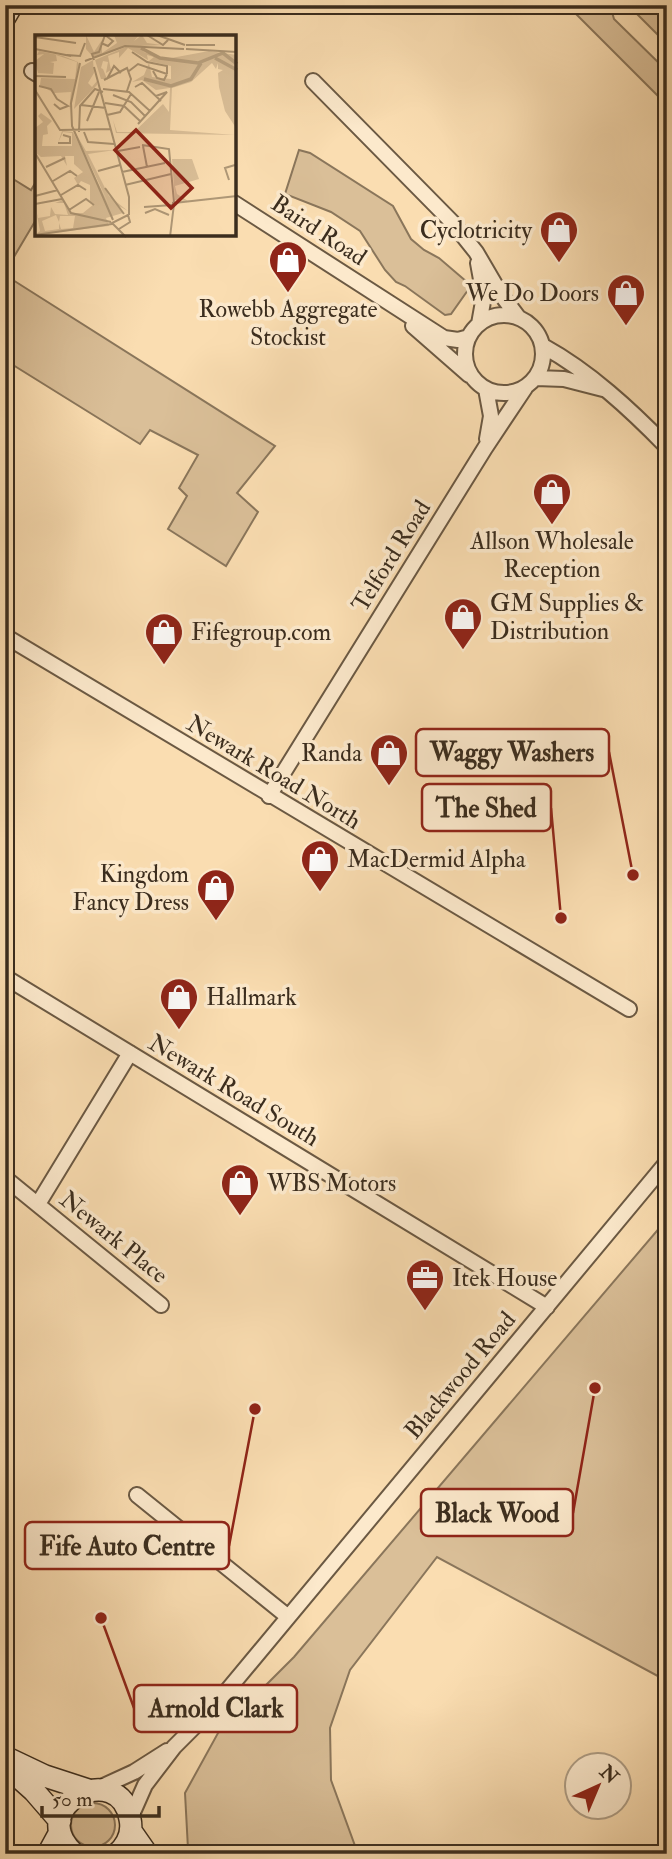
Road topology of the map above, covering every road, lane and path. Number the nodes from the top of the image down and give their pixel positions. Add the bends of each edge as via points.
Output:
1 (12, 5) edge
2 (5, 17) edge
3 (313, 81) dead end
4 (236, 204) edge
5 (476, 251) junction
6 (378, 295) junction
7 (518, 317) junction
8 (479, 324) junction
9 (468, 337) junction
10 (543, 346) junction
11 (472, 378) junction
12 (531, 383) junction
13 (486, 389) junction
14 (607, 391) junction
15 (667, 447) edge
16 (485, 448) junction
17 (5, 636) edge
18 (269, 796) junction
19 (5, 977) edge
20 (629, 1009) dead end
21 (130, 1053) junction
22 (667, 1162) edge
23 (5, 1178) edge
24 (38, 1204) junction
25 (161, 1306) dead end
26 (547, 1307) junction
27 (136, 1496) dead end
28 (287, 1616) junction
29 (174, 1747) junction
30 (5, 1757) edge
31 (5, 1765) edge
32 (93, 1790) junction
33 (130, 1825) junction
34 (60, 1826) junction
35 (48, 1854) edge
36 (74, 1854) edge
37 (117, 1854) edge
38 (146, 1854) edge

1 - 2 main road
3 - 5 street
4 - 6 street, Baird Road
5 - 7 street
5 - 8 street via 484,296
6 - 9 street, Baird Road via 444,338
6 - 11 street, Baird Road
7 - 8 street via 491,317
7 - 10 street via 533,327
8 - 9 street
9 - 11 street via 465,358
10 - 12 street via 544,358
10 - 14 street via 573,362
11 - 13 street
12 - 13 street via 506,394
12 - 14 street via 564,379
12 - 16 street, Telford Road
13 - 16 street, Telford Road via 491,415
14 - 15 street
16 - 18 street, Telford Road
17 - 18 street, Newark Road North
18 - 20 street, Newark Road North
19 - 21 street, Newark Road South
21 - 24 street, Newark Place
21 - 26 street, Newark Road South
22 - 26 street, Blackwood Road
23 - 24 street, Newark Place
24 - 25 street, Newark Place
26 - 28 street, Blackwood Road
27 - 28 street
28 - 29 street, Blackwood Road via 211,1710
29 - 32 street, Blackwood Road
29 - 33 street, Blackwood Road via 145,1785
30 - 32 main road via 45,1776
31 - 34 main road via 34,1791
32 - 33 main road via 119,1798
32 - 34 main road via 69,1801
33 - 37 main road via 128,1840
33 - 38 main road
34 - 35 main road
34 - 36 main road via 64,1843

